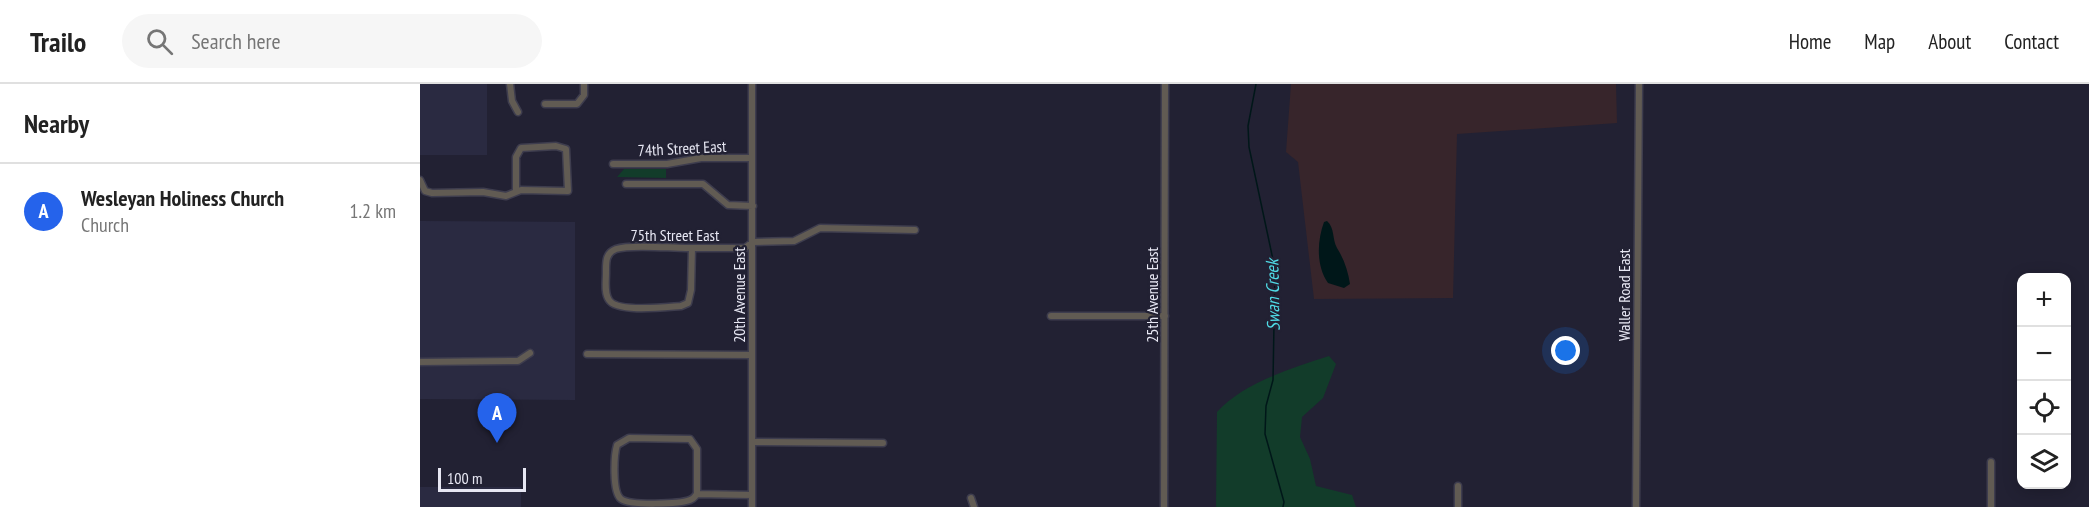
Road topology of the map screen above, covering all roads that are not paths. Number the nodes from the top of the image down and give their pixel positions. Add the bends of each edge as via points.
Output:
1 (510, 84) edge
2 (584, 84) edge
3 (752, 84) edge
4 (1165, 84) edge
5 (1639, 84) edge
6 (545, 104) dead end
7 (518, 112) dead end
8 (752, 158) junction
9 (612, 164) dead end
10 (420, 180) edge
11 (626, 184) dead end
12 (516, 191) junction
13 (753, 206) junction
14 (915, 230) dead end
15 (753, 242) junction
16 (692, 248) junction
17 (1051, 316) dead end
18 (1165, 316) junction
19 (530, 353) dead end
20 (587, 354) dead end
21 (752, 355) junction
22 (420, 362) edge
23 (752, 442) junction
24 (884, 443) dead end
25 (1991, 462) dead end
26 (1458, 486) dead end
27 (697, 494) junction
28 (752, 495) junction
29 (971, 498) dead end
30 (752, 507) edge
31 (974, 507) edge
32 (1164, 507) edge
33 (1458, 507) edge
34 (1636, 507) edge
35 (1991, 507) edge

1 - 7 street
2 - 6 street via 577,104
3 - 8 street, 20th Avenue East
4 - 18 street, 25th Avenue East
5 - 34 street, Waller Road East
8 - 9 street, 74th Street East
8 - 13 street, 20th Avenue East
10 - 12 street via 429,192 506,196
11 - 13 street via 703,184 723,203
12 - 12 street via 516,157 521,148 566,149 568,191
13 - 15 street, 20th Avenue East
14 - 15 street, 75th Street East via 820,228 794,241
15 - 16 street, 75th Street East via 745,248
15 - 21 street, 20th Avenue East
16 - 16 street, 75th Street East via 618,248 611,252 606,260 609,301 628,308 688,303
17 - 18 street
18 - 32 street, 25th Avenue East
19 - 22 street via 518,361
20 - 21 street
21 - 23 street, 20th Avenue East
23 - 24 street
23 - 28 street, 20th Avenue East
25 - 35 street
26 - 33 street
27 - 27 street via 694,443 685,438 629,438 617,445 615,489 625,501 680,502
27 - 28 street
28 - 30 street, 20th Avenue East
29 - 31 street

